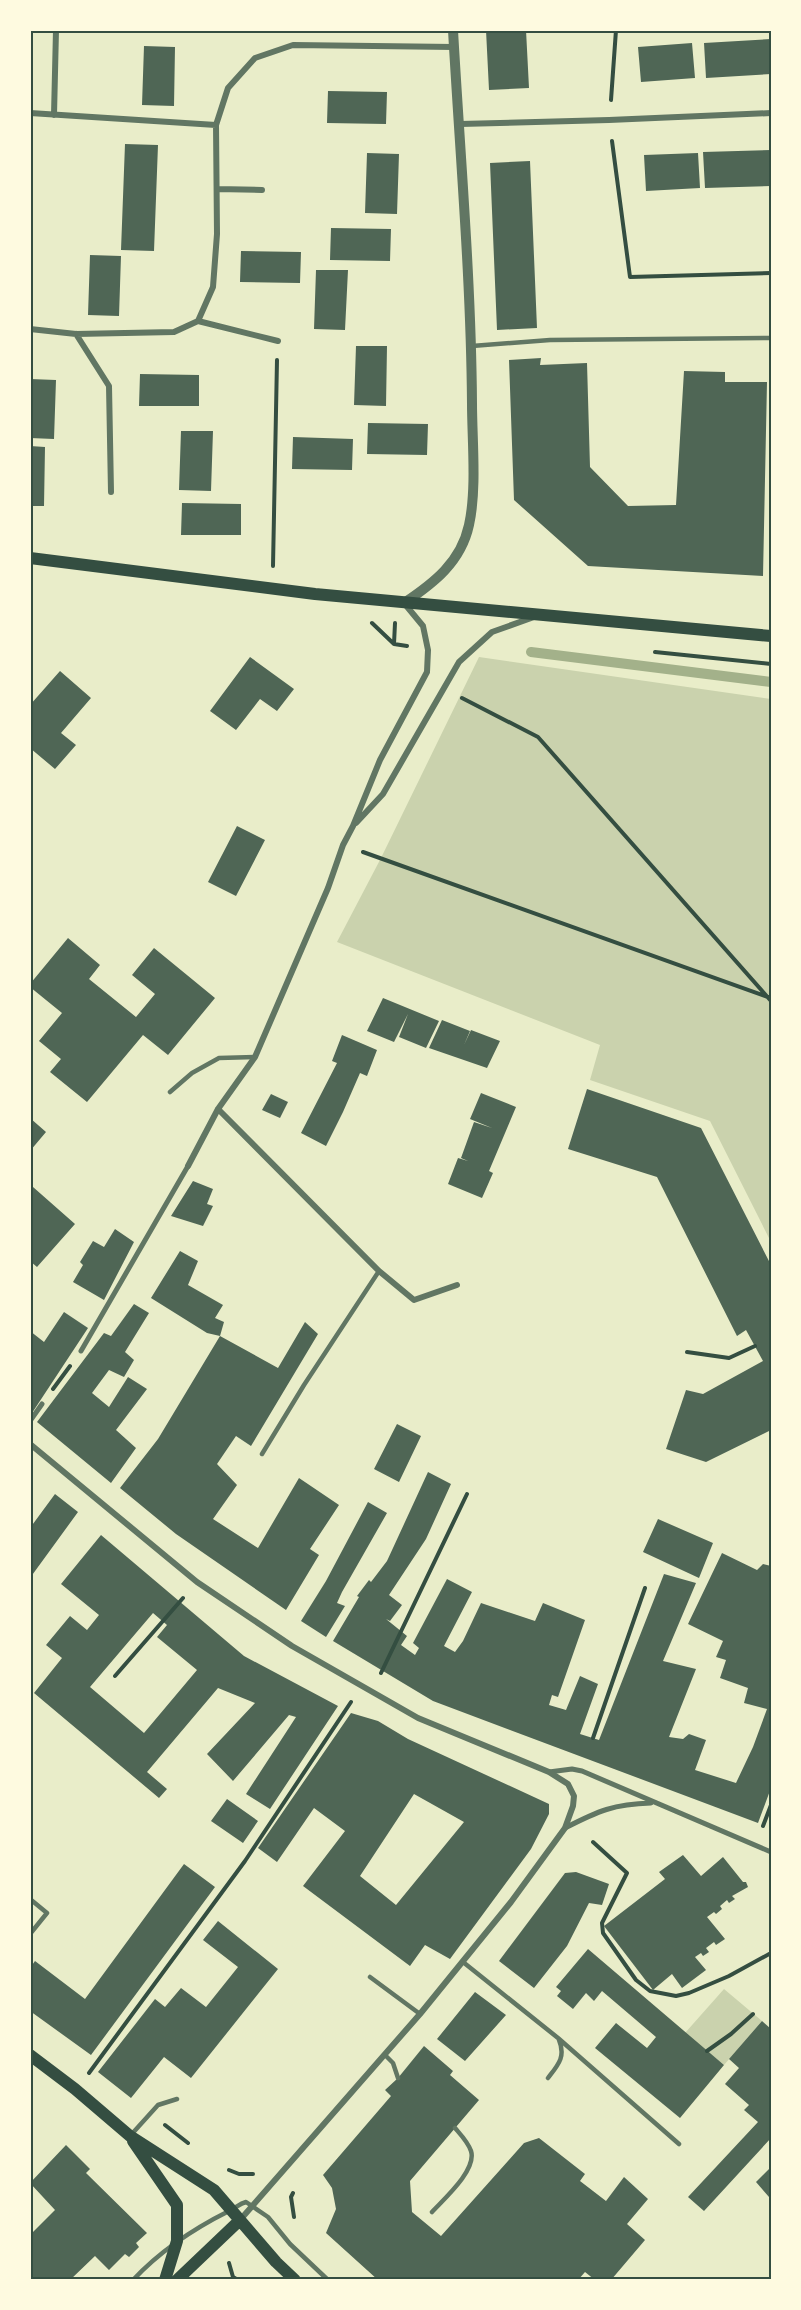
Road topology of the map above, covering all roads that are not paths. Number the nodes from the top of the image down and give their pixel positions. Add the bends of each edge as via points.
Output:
1 (56, 30) edge
2 (453, 30) edge
3 (454, 47) junction
4 (771, 112) edge
5 (30, 113) edge
6 (54, 115) junction
7 (460, 124) junction
8 (216, 125) junction
9 (217, 189) junction
10 (262, 190) dead end
11 (198, 321) junction
12 (30, 329) edge
13 (76, 334) junction
14 (771, 338) edge
15 (278, 341) road end
16 (472, 346) junction
17 (111, 492) dead end
18 (30, 558) edge
19 (404, 603) junction
20 (539, 615) junction
21 (771, 636) edge
22 (354, 826) junction
23 (255, 1057) junction
24 (170, 1092) dead end
25 (218, 1109) junction
26 (188, 1166) joint
27 (379, 1271) junction
28 (457, 1285) dead end
29 (81, 1351) road end
30 (42, 1404) road end
31 (30, 1420) edge
32 (30, 1444) edge
33 (262, 1454) dead end
34 (549, 1772) junction
35 (653, 1803) junction
36 (565, 1828) junction
37 (771, 1852) edge
38 (30, 1899) edge
39 (30, 1934) edge
40 (463, 1962) junction
41 (370, 1977) dead end
42 (420, 2014) junction
43 (558, 2038) junction
44 (30, 2055) edge
45 (385, 2055) junction
46 (398, 2078) dead end
47 (548, 2078) dead end
48 (177, 2099) dead end
49 (455, 2128) dead end
50 (130, 2136) junction
51 (679, 2144) dead end
52 (253, 2205) junction
53 (432, 2212) dead end
54 (236, 2215) junction
55 (177, 2241) junction
56 (134, 2280) edge
57 (165, 2280) edge
58 (177, 2280) edge
59 (295, 2280) edge
60 (328, 2280) edge

1 - 6 street
2 - 3 street
3 - 7 street
3 - 8 street via 293,45 255,58 228,88
4 - 7 street
5 - 6 street
6 - 8 street
7 - 16 street
8 - 9 street
9 - 10 street
9 - 11 street via 213,286
11 - 13 street via 174,332
11 - 15 street
12 - 13 street
13 - 17 street via 109,386
14 - 16 lane via 550,340
16 - 19 street via 469,526 454,561 432,585
18 - 19 main road
19 - 20 main road
19 - 22 street via 423,626 427,672 380,760
20 - 21 main road
20 - 22 street via 492,632 459,662 383,794
22 - 23 street
23 - 24 lane via 219,1058 192,1073
23 - 25 street
25 - 26 street
25 - 27 street
26 - 29 street
27 - 28 street via 414,1300
27 - 33 lane
30 - 31 street
32 - 34 street via 197,1582 292,1646 418,1718
34 - 35 street via 582,1771
34 - 36 street via 568,1784 574,1796
35 - 36 street via 602,1809
35 - 37 street
36 - 40 street
38 - 39 lane via 47,1913
40 - 42 street
40 - 43 lane
41 - 42 lane
42 - 45 street
43 - 47 lane via 561,2061
43 - 51 lane
44 - 50 main road
45 - 46 lane via 393,2063
45 - 52 street
48 - 50 lane via 158,2105
49 - 53 lane via 466,2141 472,2161 468,2172
50 - 54 main road via 214,2190
50 - 55 main road via 177,2205
52 - 54 street
52 - 54 lane via 238,2204
52 - 60 lane
54 - 55 lane via 212,2219
54 - 58 main road
54 - 59 main road
55 - 56 lane
55 - 57 main road

